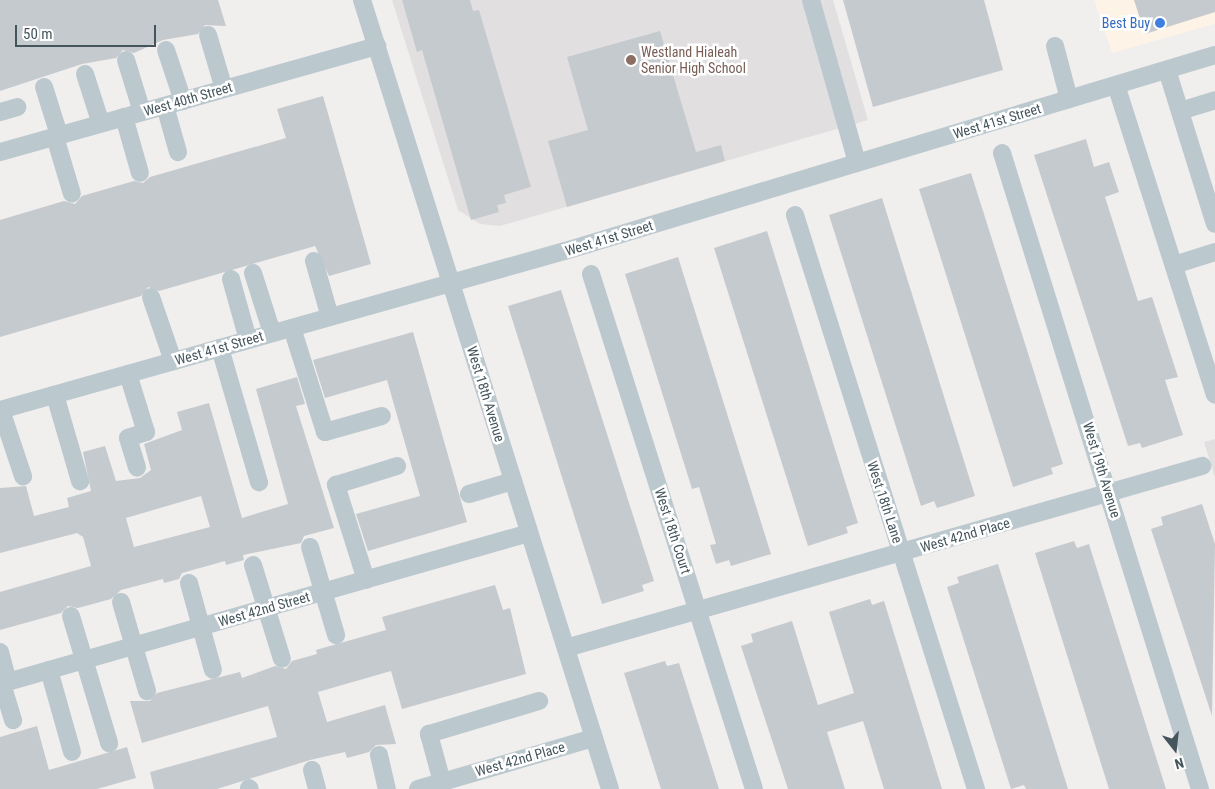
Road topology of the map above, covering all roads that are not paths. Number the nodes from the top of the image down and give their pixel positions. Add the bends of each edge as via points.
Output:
1 (362, 0) edge
2 (811, 0) edge
3 (208, 35) dead end
4 (377, 46) junction
5 (1055, 46) dead end
6 (166, 50) dead end
7 (1215, 55) edge
8 (126, 60) dead end
9 (1167, 70) junction
10 (85, 74) dead end
11 (1116, 85) junction
12 (44, 87) dead end
13 (224, 89) junction
14 (1069, 99) junction
15 (1215, 100) edge
16 (183, 101) junction
17 (165, 106) junction
18 (17, 107) dead end
19 (1180, 111) junction
20 (0, 112) edge
21 (142, 112) junction
22 (124, 117) junction
23 (101, 124) junction
24 (57, 136) junction
25 (0, 152) edge
26 (178, 152) dead end
27 (1002, 153) dead end
28 (857, 163) junction
29 (140, 173) dead end
30 (72, 194) dead end
31 (795, 215) dead end
32 (1215, 224) edge
33 (1215, 252) edge
34 (314, 261) dead end
35 (1174, 265) junction
36 (253, 273) dead end
37 (591, 274) dead end
38 (231, 279) dead end
39 (451, 282) junction
40 (151, 297) dead end
41 (330, 317) junction
42 (292, 328) junction
43 (272, 333) junction
44 (248, 340) junction
45 (220, 348) junction
46 (173, 361) junction
47 (128, 374) junction
48 (55, 395) junction
49 (1215, 395) edge
50 (1, 410) edge
51 (382, 416) dead end
52 (397, 466) dead end
53 (1202, 466) dead end
54 (137, 468) dead end
55 (23, 476) dead end
56 (80, 481) dead end
57 (513, 481) junction
58 (259, 482) dead end
59 (1110, 492) junction
60 (469, 494) dead end
61 (529, 533) junction
62 (310, 547) dead end
63 (902, 553) junction
64 (253, 565) dead end
65 (366, 580) junction
66 (189, 584) dead end
67 (323, 592) junction
68 (122, 602) dead end
69 (265, 608) junction
70 (698, 608) junction
71 (71, 616) dead end
72 (200, 627) junction
73 (336, 635) dead end
74 (135, 646) junction
75 (566, 648) junction
76 (0, 652) edge
77 (282, 659) dead end
78 (84, 660) junction
79 (49, 670) junction
80 (213, 670) dead end
81 (4, 683) edge
82 (147, 691) dead end
83 (539, 701) dead end
84 (13, 720) dead end
85 (594, 738) junction
86 (109, 743) dead end
87 (72, 752) dead end
88 (379, 755) dead end
89 (312, 770) dead end
90 (442, 782) junction
91 (317, 789) edge
92 (387, 789) edge
93 (418, 789) edge
94 (610, 789) edge
95 (754, 789) edge
96 (976, 789) edge
97 (1200, 789) edge

1 - 4 street, West 18th Avenue
2 - 28 street
3 - 13 street
4 - 13 street, West 40th Street
4 - 39 street, West 18th Avenue
5 - 14 street
6 - 16 street
7 - 9 street, West 41st Street
8 - 21 street
9 - 11 street, West 41st Street
9 - 19 street
10 - 23 street
11 - 14 street, West 41st Street
11 - 35 street
12 - 24 street
13 - 16 street, West 40th Street
14 - 28 street, West 41st Street
15 - 19 street
16 - 17 street, West 40th Street
17 - 21 street, West 40th Street
17 - 26 street
18 - 20 street
19 - 32 street
21 - 22 street, West 40th Street
22 - 23 street, West 40th Street
22 - 29 street
23 - 24 street, West 40th Street
24 - 25 street, West 40th Street
24 - 30 street
27 - 59 street, West 19th Avenue
28 - 39 street, West 41st Street
31 - 63 street, West 18th Lane
33 - 35 street
34 - 41 street
35 - 49 street
36 - 43 street
37 - 70 street, West 18th Court
38 - 44 street
39 - 41 street, West 41st Street
39 - 57 street, West 18th Avenue
40 - 46 street
41 - 42 street, West 41st Street
42 - 43 street, West 41st Street
42 - 51 street via 324,432
43 - 44 street, West 41st Street
44 - 45 street, West 41st Street
45 - 46 street, West 41st Street
45 - 58 street
46 - 47 street, West 41st Street
47 - 48 street, West 41st Street
47 - 54 street via 146,432 128,438
48 - 50 street, West 41st Street
48 - 56 street
50 - 55 street
52 - 65 street via 336,485
53 - 59 street, West 42nd Place
57 - 60 street
57 - 61 street, West 18th Avenue
59 - 63 street, West 42nd Place
59 - 97 street, West 19th Avenue
61 - 65 street, West 42nd Street
61 - 75 street, West 18th Avenue
62 - 67 street
63 - 70 street, West 42nd Place
63 - 96 street, West 18th Lane
64 - 69 street
65 - 67 street, West 42nd Street
66 - 72 street
67 - 69 street, West 42nd Street
67 - 73 street
68 - 74 street
69 - 72 street, West 42nd Street
69 - 77 street
70 - 75 street
70 - 95 street, West 18th Court
71 - 78 street
72 - 74 street, West 42nd Street
72 - 80 street
74 - 78 street, West 42nd Street
74 - 82 street
75 - 85 street, West 18th Avenue
76 - 81 street
78 - 79 street, West 42nd Street
78 - 86 street
79 - 81 street, West 42nd Street
79 - 87 street
81 - 84 street
83 - 90 street via 429,734
85 - 90 street, West 42nd Place
85 - 94 street, West 18th Avenue
88 - 92 street
89 - 91 street
90 - 93 street, West 42nd Place

